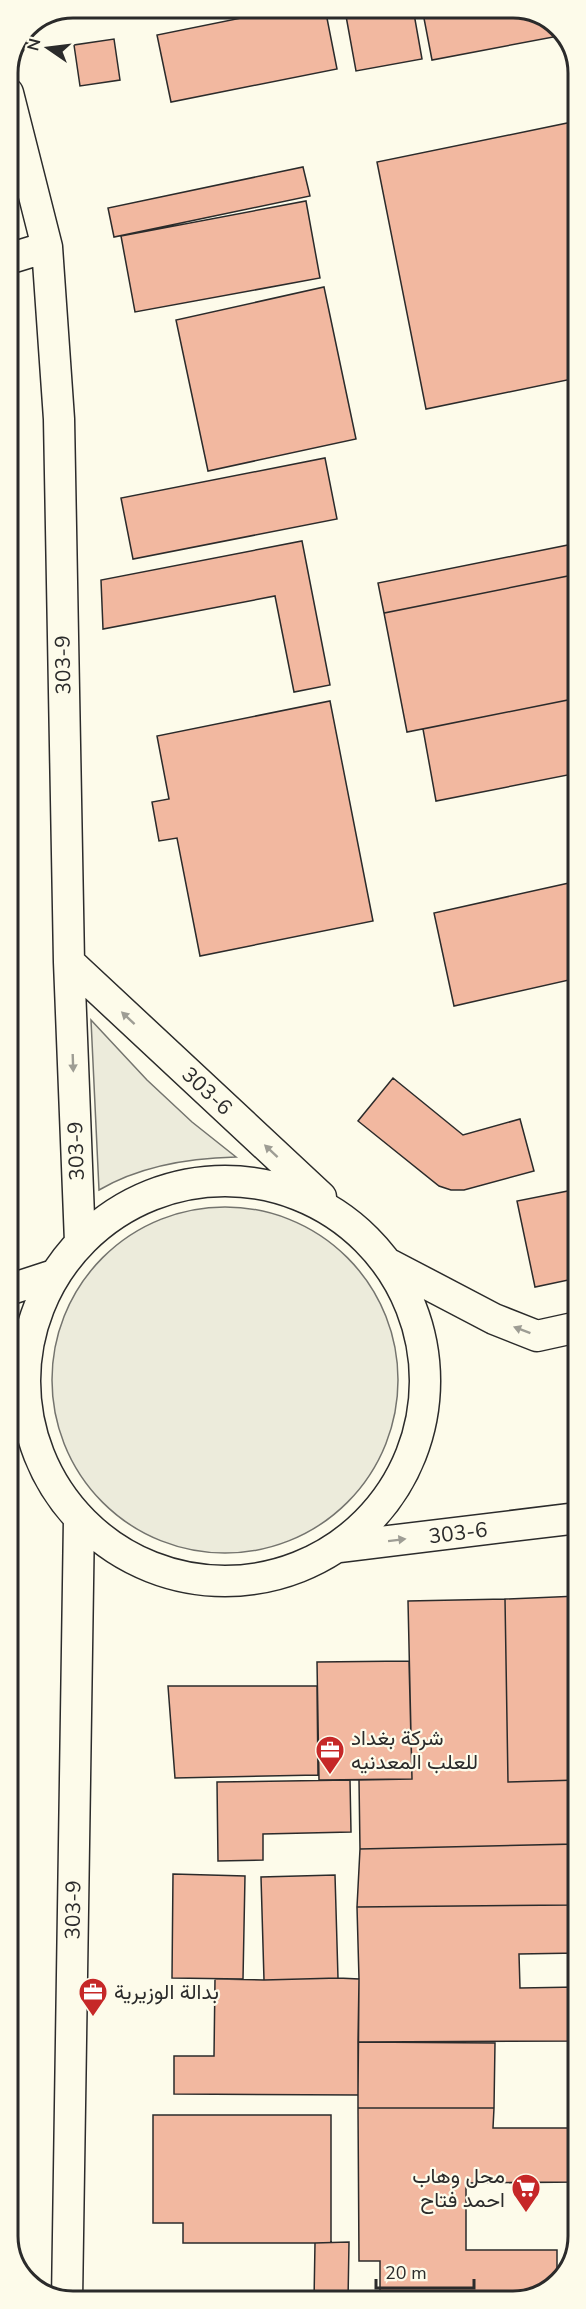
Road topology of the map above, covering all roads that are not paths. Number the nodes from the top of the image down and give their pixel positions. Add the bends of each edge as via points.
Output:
1 (18, 133) edge
2 (47, 248) junction
3 (18, 256) edge
4 (69, 962) junction
5 (345, 1219) junction
6 (80, 1242) junction
7 (389, 1264) junction
8 (54, 1275) junction
9 (18, 1287) edge
10 (568, 1329) edge
11 (18, 1389) edge
12 (18, 1397) edge
13 (79, 1519) junction
14 (568, 1519) edge
15 (339, 1547) junction
16 (67, 2291) edge

1 - 2 street, 303-9
2 - 3 street
2 - 4 street, 303-9 via 59,420
5 -> 4 street, 303-6
4 -> 6 street, 303-9
5 - 6 street via 294,1192 237,1180 179,1185 125,1206
5 - 7 street, 303-6
6 - 8 street
10 -> 7 street via 537,1336 494,1319
7 - 15 street via 417,1321 426,1384 415,1447 385,1503
8 - 9 street
8 - 11 street via 30,1334
12 - 13 street via 41,1462
13 - 15 street via 123,1555 176,1576 232,1582 288,1572
13 - 16 street, 303-9
15 -> 14 street, 303-6

